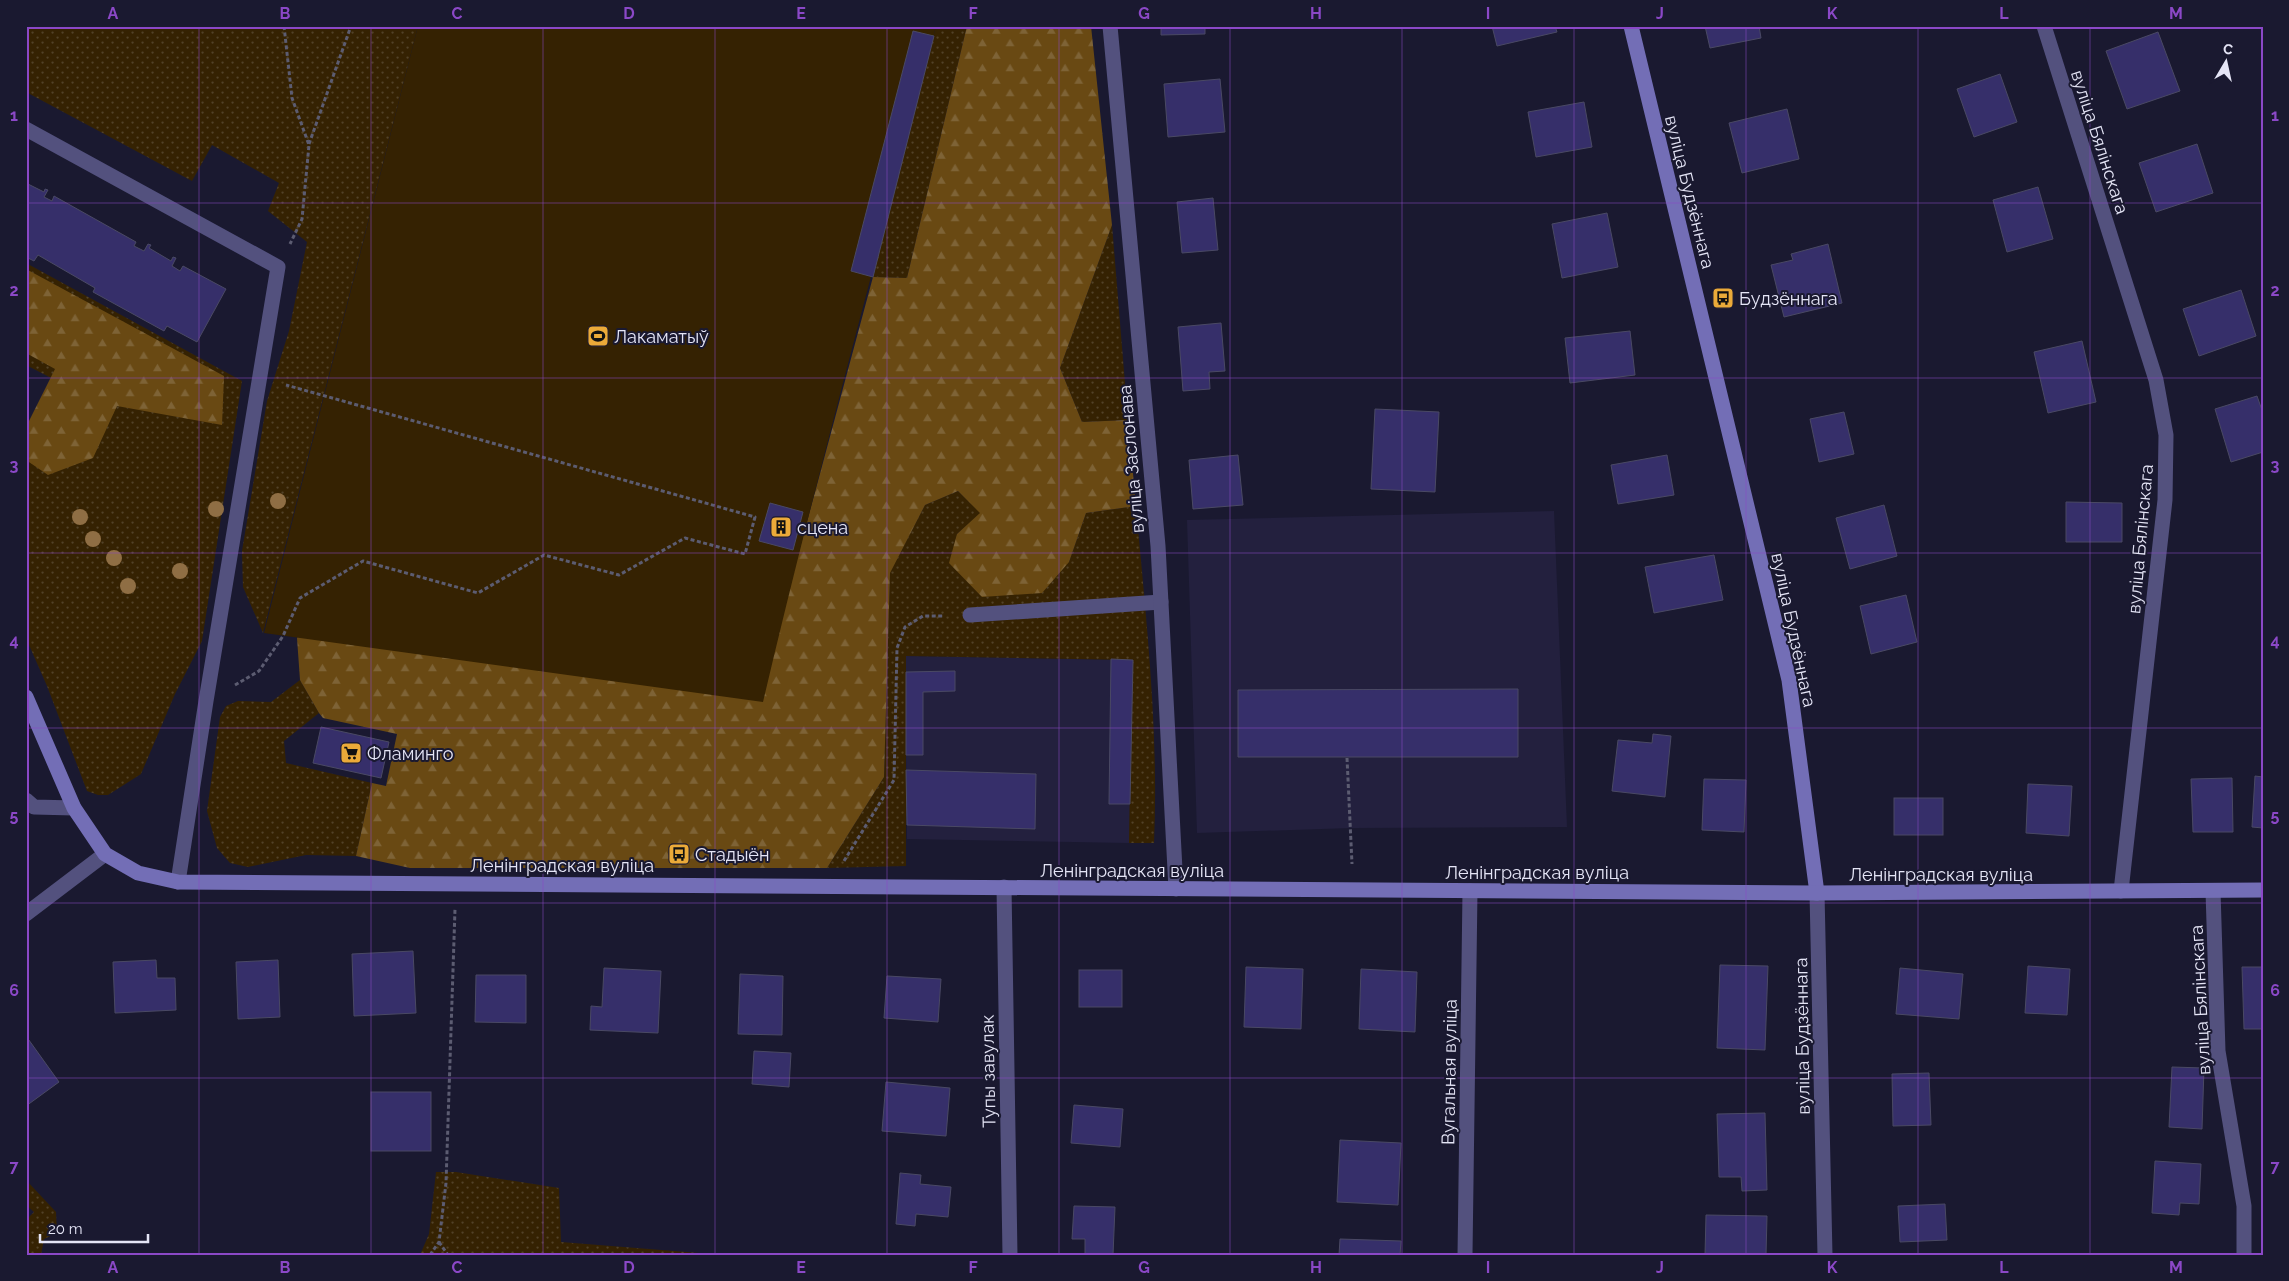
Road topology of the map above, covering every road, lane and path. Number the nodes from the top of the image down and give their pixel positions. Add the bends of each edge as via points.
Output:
1 (284, 26) edge
2 (351, 26) edge
3 (1110, 26) edge
4 (1631, 26) edge
5 (2044, 26) edge
6 (26, 129) edge
7 (309, 145) junction
8 (278, 267) junction
9 (259, 377) junction
10 (1161, 602) junction
11 (970, 615) joint
12 (26, 697) edge
13 (206, 701) junction
14 (1347, 758) dead end
15 (26, 800) edge
16 (74, 808) junction
17 (105, 854) junction
18 (178, 882) junction
19 (456, 883) junction
20 (829, 886) junction
21 (1004, 887) junction
22 (1176, 889) junction
23 (1354, 890) junction
24 (2263, 890) edge
25 (1470, 891) junction
26 (2121, 891) junction
27 (2213, 891) junction
28 (1818, 893) junction
29 (26, 914) edge
30 (439, 1242) junction
31 (430, 1255) edge
32 (448, 1255) edge
33 (1010, 1255) edge
34 (1465, 1255) edge
35 (1825, 1255) edge
36 (2244, 1255) edge

1 - 7 path via 292,98
2 - 7 path
3 - 10 street, вуліца Заслонава
4 - 28 street, вуліца Будзённага via 1789,680
5 - 26 street, вуліца Бялінскага via 2156,380 2166,435 2166,500
6 - 8 street
7 - 8 path via 302,219
8 - 9 street
9 - 13 street
9 - 13 path via 755,517 745,554 685,538 619,576 544,555 478,593 363,562 300,598 282,636 259,671
10 - 11 street
10 - 22 street, вуліца Заслонава
11 - 20 path via 923,616 905,627 897,648 894,780
12 - 16 street
13 - 18 street
14 - 23 path
15 - 16 street via 34,807
16 - 17 street
17 - 18 street, Ленінградская вуліца via 138,873
17 - 29 street
18 - 19 street, Ленінградская вуліца
19 - 20 street, Ленінградская вуліца
19 - 30 path via 446,1183
20 - 21 street, Ленінградская вуліца
21 - 22 street, Ленінградская вуліца
21 - 33 street, Тупы завулак
22 - 23 street, Ленінградская вуліца
23 - 25 street, Ленінградская вуліца
24 - 27 street, Ленінградская вуліца
25 - 28 street, Ленінградская вуліца
25 - 34 street, Вугальная вуліца
26 - 27 street, Ленінградская вуліца
26 - 28 street, Ленінградская вуліца
27 - 36 street, вуліца Бялінскага via 2218,1051 2244,1206
28 - 35 street, вуліца Будзённага
30 - 31 path
30 - 32 path

